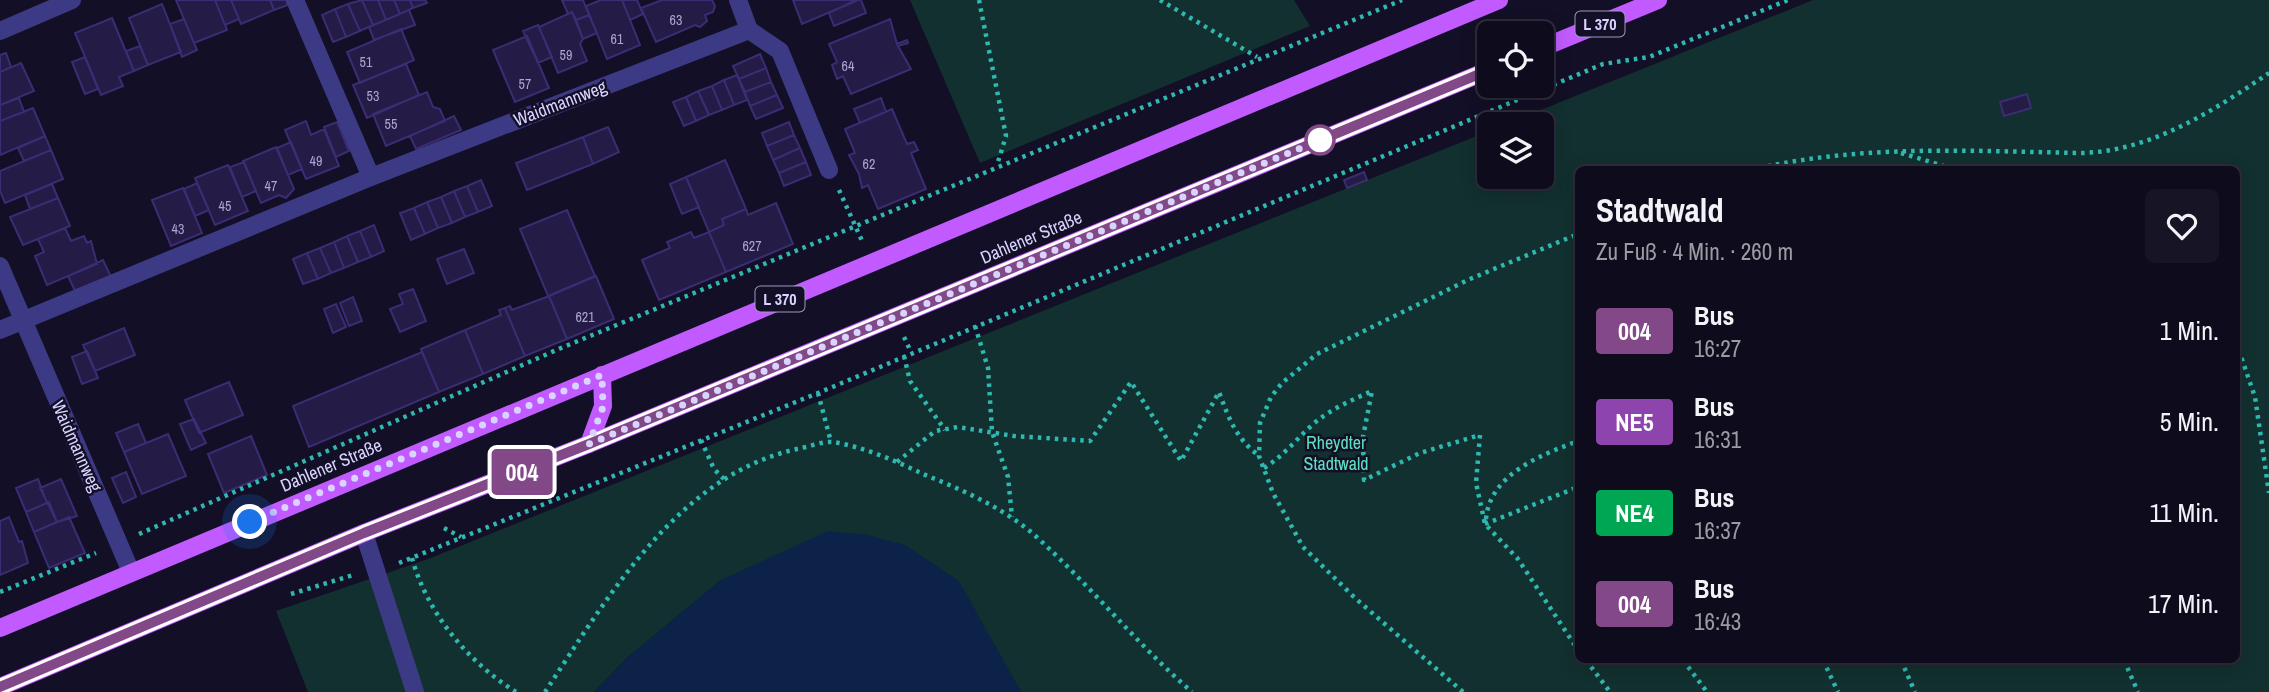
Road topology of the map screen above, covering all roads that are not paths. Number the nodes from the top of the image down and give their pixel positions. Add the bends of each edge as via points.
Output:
1 (72, 0) edge
2 (295, 0) edge
3 (737, 0) edge
4 (1499, 0) edge
5 (1658, 0) edge
6 (749, 30) junction
7 (0, 31) edge
8 (1554, 43) edge
9 (1477, 75) edge
10 (829, 170) dead end
11 (371, 177) junction
12 (0, 266) edge
13 (22, 321) junction
14 (0, 330) edge
15 (602, 375) junction
16 (589, 444) junction
17 (364, 533) junction
18 (131, 572) junction
19 (0, 628) edge
20 (0, 687) edge
21 (415, 692) edge

1 - 7 street
2 - 11 street
3 - 6 street
4 - 15 main road, Dahlener Straße / L 370
5 - 8 main road, L 370
6 - 10 street via 780,51
6 - 11 street, Waidmannweg
9 - 16 main road, Dahlener Straße
11 - 13 street, Waidmannweg
12 - 13 street, Waidmannweg
13 - 14 street, Waidmannweg
13 - 18 street, Waidmannweg
15 - 16 main road via 603,407
15 - 18 main road, Dahlener Straße / L 370
16 - 17 main road, Dahlener Straße
17 - 20 main road, Dahlener Straße
17 - 21 street
18 - 19 main road, Dahlener Straße / L 370

